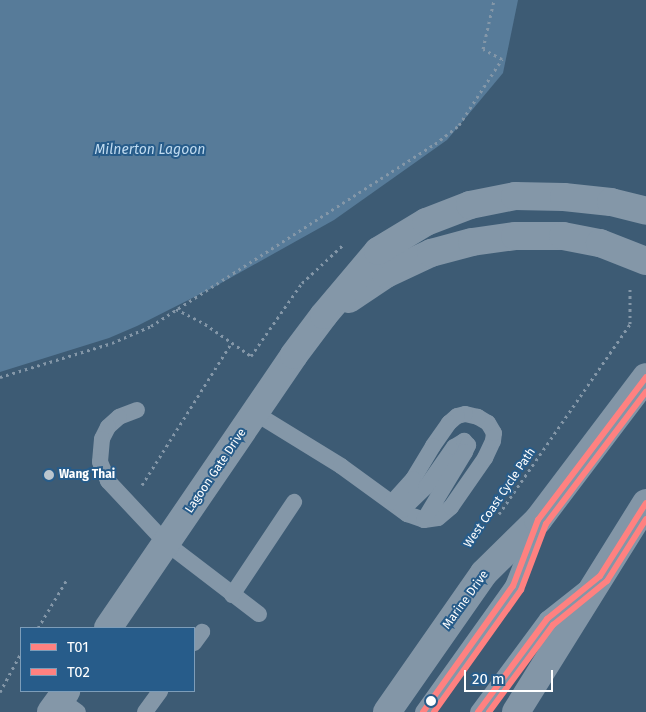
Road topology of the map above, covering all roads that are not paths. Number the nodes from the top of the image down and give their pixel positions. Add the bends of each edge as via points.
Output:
1 (646, 211) edge
2 (646, 261) edge
3 (324, 315) junction
4 (646, 377) edge
5 (137, 410) dead end
6 (256, 413) junction
7 (294, 502) dead end
8 (646, 503) edge
9 (397, 506) junction
10 (424, 520) junction
11 (538, 520) junction
12 (166, 543) junction
13 (600, 576) junction
14 (232, 595) junction
15 (259, 614) dead end
16 (109, 627) edge
17 (159, 692) edge
18 (145, 712) edge
19 (388, 712) edge
20 (423, 712) edge
21 (478, 712) edge
22 (516, 712) edge

1 - 3 street, Lagoon Gate Drive via 612,202 564,197 516,196 470,204 426,222 378,251
2 - 3 street, Lagoon Gate Drive via 600,243 563,236 515,236 472,242 431,253 386,274
3 - 6 street, Lagoon Gate Drive
4 - 11 main road, Marine Drive
5 - 12 lane via 108,427 102,439 100,462 108,481
6 - 9 lane via 341,466
6 - 12 street, Lagoon Gate Drive
7 - 14 lane
8 - 13 main road
9 - 10 lane via 416,519
9 - 10 lane via 426,487 454,448 464,441 468,445 466,452
9 - 10 lane via 449,423 466,414 478,417 488,423 494,433 485,458 451,507 438,518
11 - 19 main road, Marine Drive via 484,573
11 - 20 lane via 513,586
12 - 14 lane
12 - 16 street, Lagoon Gate Drive
13 - 21 lane via 547,619
13 - 22 main road
14 - 15 lane
17 - 18 lane

